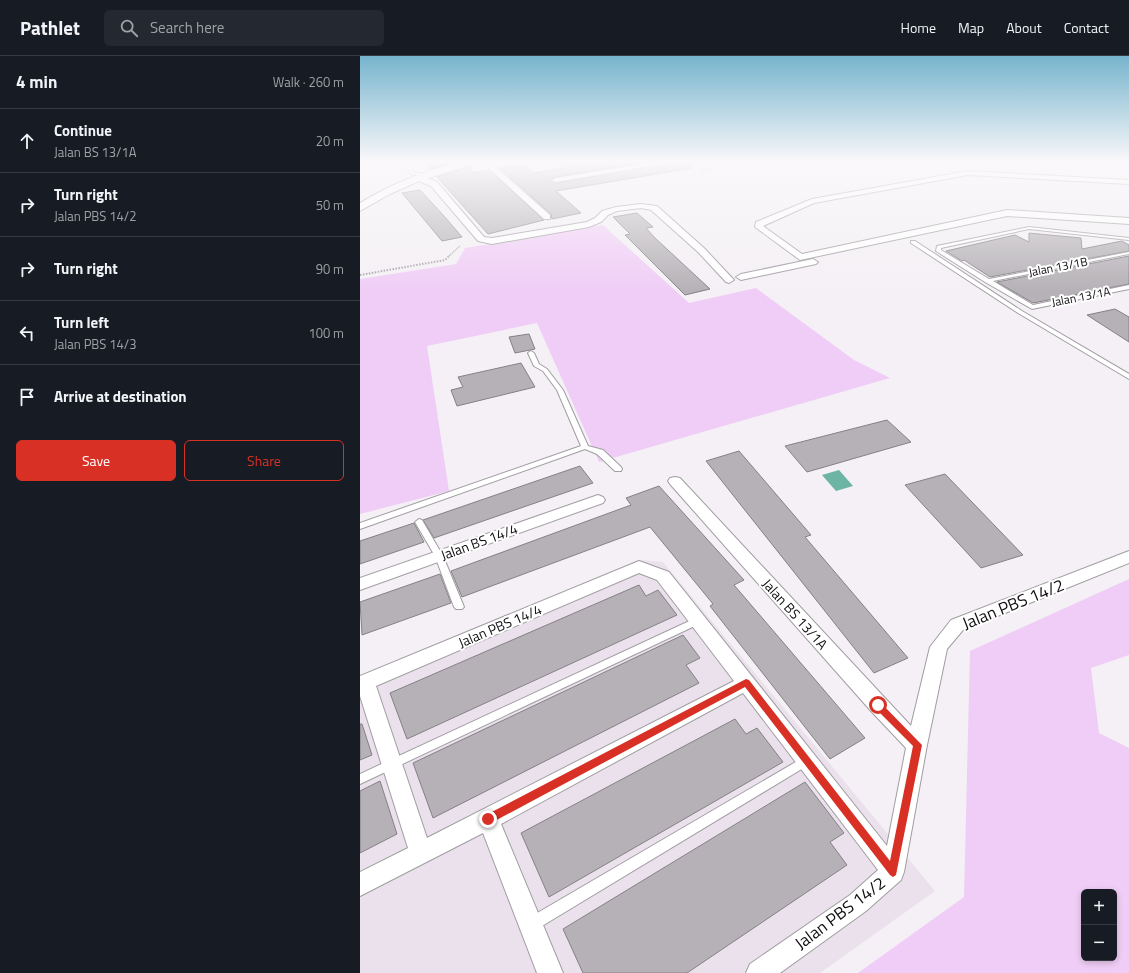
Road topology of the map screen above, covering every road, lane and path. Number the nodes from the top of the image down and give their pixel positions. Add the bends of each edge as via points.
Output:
1 (452, 205) edge
2 (533, 205) edge
3 (803, 205) edge
4 (547, 217) dead end
5 (1129, 221) edge
6 (1129, 231) edge
7 (1129, 239) edge
8 (913, 242) junction
9 (460, 246) dead end
10 (1129, 253) edge
11 (360, 275) edge
12 (741, 277) dead end
13 (729, 280) dead end
14 (987, 280) junction
15 (1129, 288) edge
16 (531, 353) dead end
17 (1129, 377) edge
18 (585, 446) junction
19 (618, 469) dead end
20 (675, 481) dead end
21 (598, 500) dead end
22 (419, 522) dead end
23 (360, 526) edge
24 (439, 556) junction
25 (1129, 557) edge
26 (360, 584) edge
27 (459, 607) dead end
28 (698, 621) junction
29 (746, 683) junction
30 (362, 684) edge
31 (917, 745) junction
32 (806, 761) junction
33 (390, 764) junction
34 (360, 779) edge
35 (488, 819) junction
36 (421, 853) junction
37 (893, 872) junction
38 (360, 884) edge
39 (530, 925) junction
40 (550, 973) edge
41 (759, 973) edge

1 - 13 street via 481,239 492,241 589,224 616,209 641,206 654,208 701,250
2 - 4 street
3 - 5 street via 759,224 759,227 800,257 1007,213
6 - 8 street via 1015,220
7 - 14 lane via 1029,228 939,247 938,252
8 - 12 street
8 - 17 lane via 1020,312
9 - 11 path via 445,260
10 - 14 lane, Jalan 13/1B
14 - 15 lane, Jalan 13/1A via 1034,307
16 - 18 lane via 536,365 545,370 560,390
18 - 19 lane via 600,452
18 - 23 lane
20 - 31 street, Jalan BS 13/1A
21 - 24 street, Jalan BS 14/4
22 - 24 lane
24 - 26 street, Jalan BS 14/4
24 - 27 lane
25 - 31 street, Jalan PBS 14/2 via 957,625 939,647
28 - 29 street
28 - 30 street, Jalan PBS 14/4 via 663,576 639,567
28 - 33 lane
29 - 32 street
29 - 35 street
30 - 33 street
31 - 37 street, Jalan PBS 14/2
32 - 37 street
32 - 39 lane
33 - 34 lane
33 - 36 street
35 - 36 street
35 - 39 street
36 - 38 street
37 - 41 street, Jalan PBS 14/2 via 858,903
39 - 40 street

